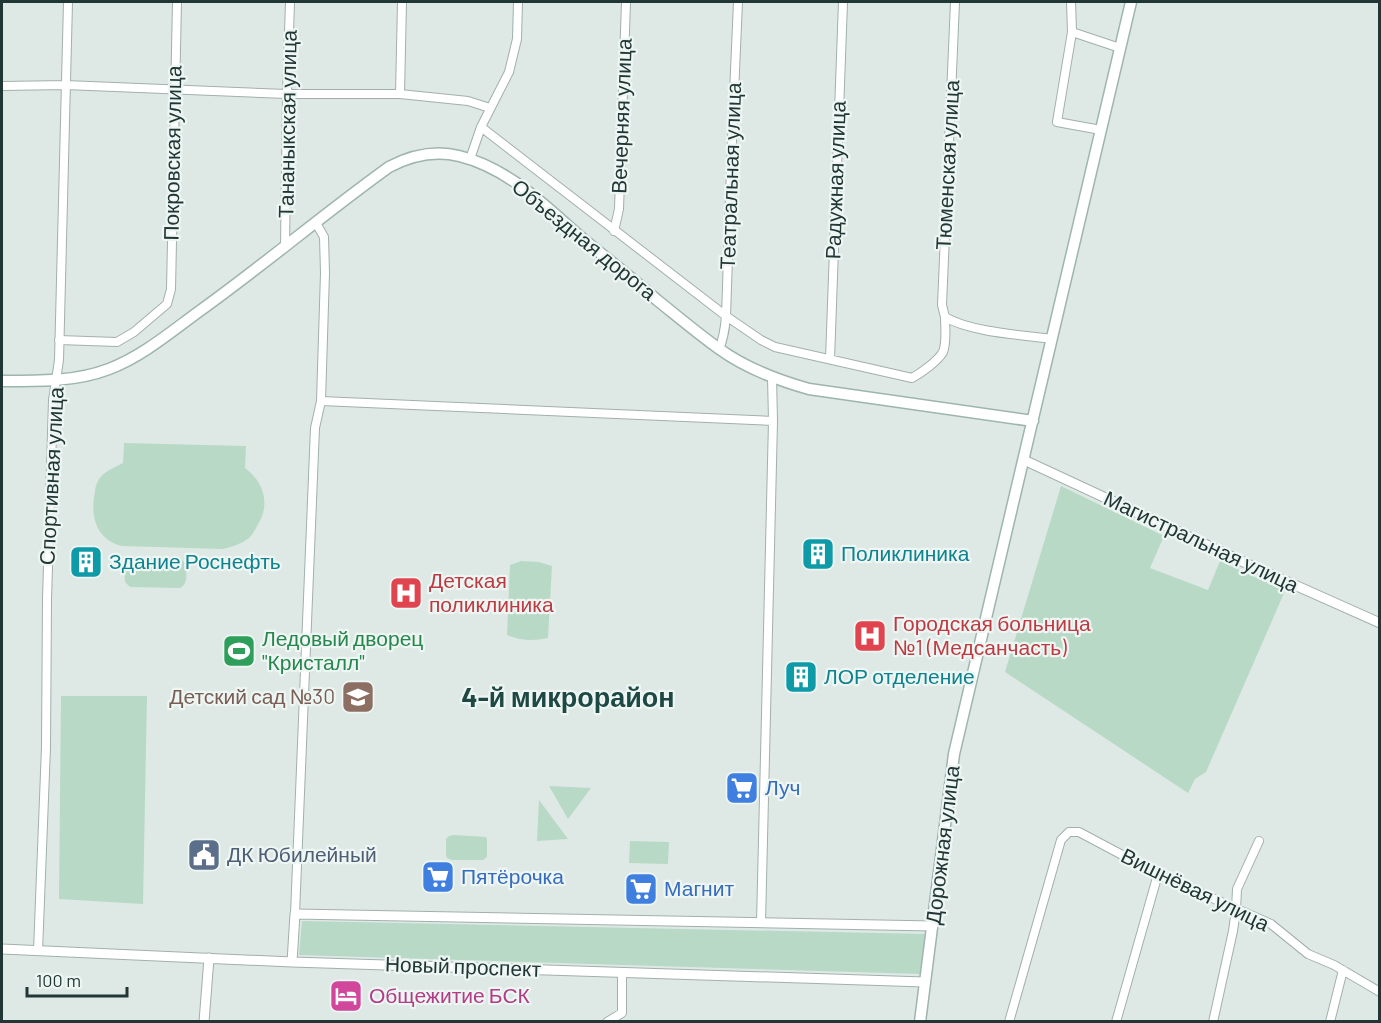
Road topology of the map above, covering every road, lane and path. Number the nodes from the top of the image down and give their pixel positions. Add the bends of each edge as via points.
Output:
1 (68, 2) edge
2 (177, 2) edge
3 (290, 2) edge
4 (402, 2) edge
5 (518, 2) edge
6 (626, 2) edge
7 (738, 2) edge
8 (843, 2) edge
9 (955, 2) edge
10 (1071, 2) edge
11 (1131, 2) edge
12 (1072, 32) junction
13 (1120, 48) junction
14 (65, 85) junction
15 (2, 86) edge
16 (175, 88) junction
17 (287, 94) junction
18 (400, 94) junction
19 (490, 108) junction
20 (481, 128) junction
21 (1101, 130) junction
22 (470, 159) junction
23 (316, 223) junction
24 (614, 231) junction
25 (285, 247) junction
26 (726, 316) junction
27 (945, 317) junction
28 (1052, 339) junction
29 (59, 340) junction
30 (719, 349) junction
31 (830, 359) junction
32 (772, 377) junction
33 (56, 380) junction
34 (2, 381) edge
35 (321, 401) junction
36 (773, 421) junction
37 (1033, 421) junction
38 (1024, 460) junction
39 (1380, 623) edge
40 (1259, 841) dead end
41 (1158, 874) junction
42 (1236, 910) junction
43 (295, 914) junction
44 (760, 923) junction
45 (933, 926) junction
46 (2, 949) edge
47 (39, 951) junction
48 (209, 958) junction
49 (292, 962) junction
50 (1343, 970) junction
51 (622, 972) junction
52 (925, 982) junction
53 (1380, 993) edge
54 (204, 1022) edge
55 (607, 1022) edge
56 (920, 1022) edge
57 (1009, 1022) edge
58 (1116, 1022) edge
59 (1213, 1022) edge
60 (1330, 1022) edge

1 - 14 street, Спортивная улица
2 - 16 street, Покровская улица
3 - 17 street, Тананыкская улица
4 - 18 street
5 - 19 street via 517,39 509,72
6 - 24 street, Вечерняя улица via 619,209
7 - 26 street, Театральная улица
8 - 31 street, Радужная улица
9 - 27 street, Тюменская улица via 942,306
10 - 12 street
11 - 13 main road, Дорожная улица
12 - 13 street
12 - 21 street via 1057,122
13 - 21 main road, Дорожная улица
14 - 15 street
14 - 16 street
14 - 29 street, Спортивная улица
16 - 17 street
16 - 29 street, Покровская улица via 171,289 167,304 117,342
17 - 18 street
17 - 25 street, Тананыкская улица
18 - 19 street via 468,101
19 - 20 street
20 - 22 street
20 - 24 street
21 - 28 main road, Дорожная улица
22 - 23 main road, Объездная дорога via 437,153 402,160
22 - 30 main road, Объездная дорога via 503,174 540,201
23 - 25 main road, Объездная дорога
23 - 35 street via 325,248
24 - 26 street
25 - 33 main road, Объездная дорога via 140,353 109,369
26 - 30 street, Театральная улица
26 - 31 street via 775,347
27 - 28 street via 971,327
27 - 31 street, Тюменская улица via 942,353 912,378
28 - 37 main road, Дорожная улица
29 - 33 street, Спортивная улица
30 - 32 main road, Объездная дорога
32 - 36 street
32 - 37 main road, Объездная дорога via 809,389
33 - 34 main road, Объездная дорога
33 - 47 street, Спортивная улица via 46,599
35 - 36 street
35 - 43 street via 315,428
36 - 44 street
37 - 38 main road, Дорожная улица
38 - 39 street, Магистральная улица
38 - 45 main road, Дорожная улица via 954,754
40 - 42 street via 1237,889
41 - 42 street, Вишнёвая улица
41 - 57 street, Вишнёвая улица via 1079,832 1069,832 1061,840
41 - 58 street
42 - 50 street, Вишнёвая улица via 1271,924 1308,954
42 - 59 street
43 - 44 street
43 - 49 street
44 - 45 street
45 - 52 main road, Дорожная улица
46 - 47 street, Новый проспект
47 - 48 street, Новый проспект
48 - 49 street, Новый проспект
48 - 54 street
49 - 51 street, Новый проспект
50 - 53 street, Вишнёвая улица
50 - 60 street
51 - 52 street, Новый проспект
51 - 55 street via 622,1013
52 - 56 main road, Дорожная улица

